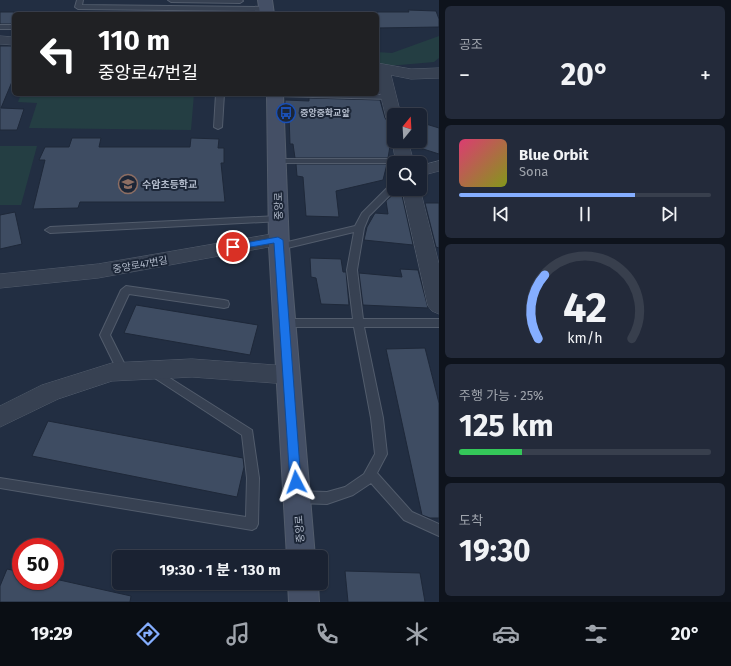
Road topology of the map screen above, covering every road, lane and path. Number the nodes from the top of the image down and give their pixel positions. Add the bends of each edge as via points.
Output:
1 (80, 0) edge
2 (171, 0) edge
3 (240, 1) dead end
4 (266, 8) edge
5 (0, 26) edge
6 (12, 27) edge
7 (0, 40) edge
8 (12, 41) edge
9 (380, 69) edge
10 (439, 73) edge
11 (220, 96) edge
12 (275, 96) edge
13 (351, 96) edge
14 (389, 97) junction
15 (392, 108) edge
16 (218, 127) dead end
17 (276, 161) junction
18 (387, 162) edge
19 (439, 166) edge
20 (427, 169) edge
21 (387, 193) edge
22 (413, 196) edge
23 (359, 228) junction
24 (50, 230) dead end
25 (278, 235) junction
26 (0, 281) edge
27 (224, 304) dead end
28 (439, 306) edge
29 (284, 323) junction
30 (360, 323) junction
31 (439, 323) edge
32 (150, 370) junction
33 (123, 371) junction
34 (288, 375) junction
35 (0, 417) edge
36 (370, 473) junction
37 (0, 483) edge
38 (297, 497) junction
39 (439, 530) edge
40 (301, 550) edge
41 (303, 590) edge
42 (304, 602) edge

1 - 4 lane via 78,7
2 - 3 lane
5 - 6 lane
7 - 8 street
9 - 10 street via 411,74
9 - 14 street
11 - 16 lane
12 - 17 main road, 중앙로
13 - 14 lane
14 - 15 street
17 - 18 lane
17 - 25 main road, 중앙로
19 - 20 street
21 - 23 lane via 365,215
22 - 28 street
23 - 25 lane
23 - 30 lane via 352,270 356,310
24 - 25 lane
25 - 26 street, 중앙로47번길 via 98,271
25 - 29 main road, 중앙로
27 - 33 lane via 126,290 105,335
29 - 30 lane
29 - 34 main road, 중앙로
30 - 31 lane
30 - 36 lane via 381,454
32 - 33 street
32 - 34 street via 192,368
32 - 37 lane via 248,433 253,478 252,524
33 - 35 street via 112,372 50,392
34 - 38 main road, 중앙로
36 - 38 lane via 368,478 349,491 327,498
36 - 39 lane via 408,516
38 - 40 main road, 중앙로
41 - 42 main road

